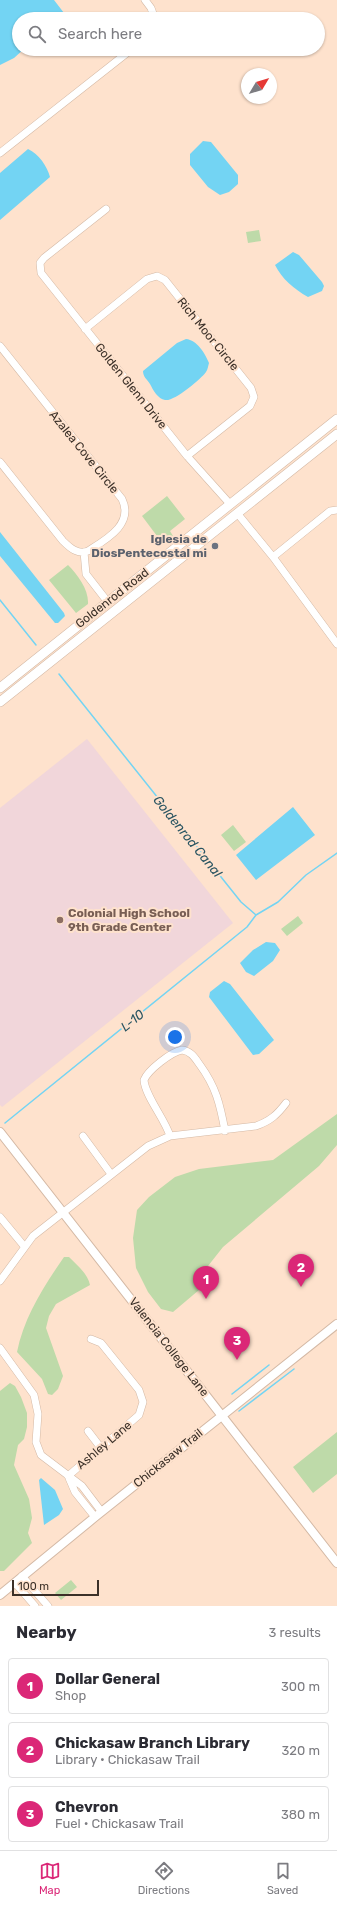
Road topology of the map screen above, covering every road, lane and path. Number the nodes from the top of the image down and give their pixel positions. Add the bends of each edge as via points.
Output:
1 (145, 0) edge
2 (152, 12) edge
3 (123, 56) edge
4 (0, 153) edge
5 (106, 209) dead end
6 (85, 329) junction
7 (0, 346) edge
8 (337, 419) edge
9 (337, 434) edge
10 (187, 456) junction
11 (0, 462) edge
12 (230, 504) junction
13 (337, 510) edge
14 (237, 513) junction
15 (84, 552) junction
16 (273, 557) junction
17 (120, 591) junction
18 (107, 601) junction
19 (116, 610) junction
20 (98, 624) junction
21 (337, 644) edge
22 (0, 688) edge
23 (0, 702) edge
24 (286, 1103) dead end
25 (224, 1131) junction
26 (0, 1132) edge
27 (83, 1136) dead end
28 (170, 1136) junction
29 (112, 1174) junction
30 (63, 1212) junction
31 (0, 1217) edge
32 (24, 1246) junction
33 (0, 1281) edge
34 (337, 1324) edge
35 (91, 1339) dead end
36 (0, 1348) edge
37 (222, 1415) junction
38 (88, 1431) dead end
39 (101, 1448) junction
40 (68, 1476) junction
41 (98, 1514) junction
42 (337, 1563) edge
43 (22, 1576) junction
44 (15, 1583) junction
45 (0, 1595) edge
46 (36, 1606) edge
47 (48, 1606) edge

1 - 2 street
3 - 4 street
5 - 6 street, Golden Glenn Drive via 40,263 41,273
6 - 10 street, Golden Glenn Drive
6 - 10 street, Rich Moor Circle via 147,279 157,276 165,280 251,388 254,397 250,406
7 - 15 street, Azalea Cove Circle via 125,506 126,516 121,526 94,548
8 - 12 main road, Goldenrod Road
9 - 14 main road, Goldenrod Road
10 - 12 street, Golden Glenn Drive
11 - 15 street via 68,546 75,551
12 - 17 main road, Goldenrod Road
13 - 16 street via 330,511
14 - 16 street
14 - 19 main road, Goldenrod Road
15 - 18 street via 86,574
16 - 21 street
17 - 18 main road, Goldenrod Road
17 - 19 main road
18 - 20 main road via 106,610
18 - 22 main road, Goldenrod Road
19 - 20 main road, Goldenrod Road
20 - 23 main road, Goldenrod Road
24 - 25 street via 277,1116 268,1121 256,1126
25 - 28 street
25 - 28 street via 220,1105 212,1082 192,1054 182,1050 152,1070 144,1080
26 - 30 street, Valencia College Lane
27 - 29 street
28 - 29 street via 144,1148
29 - 30 street
30 - 32 street
30 - 37 street, Valencia College Lane
31 - 32 street
32 - 33 street
34 - 37 street, Chickasaw Trail
35 - 39 street, Ashley Lane via 101,1343 139,1390 143,1402 139,1415
36 - 40 street via 34,1395 38,1414 35,1437 39,1451 44,1459
37 - 41 street, Chickasaw Trail
37 - 42 street, Valencia College Lane
38 - 39 street
39 - 40 street, Ashley Lane
40 - 41 street via 82,1486
41 - 43 street, Chickasaw Trail
43 - 44 street, Chickasaw Trail
43 - 47 street
44 - 45 street, Chickasaw Trail
44 - 46 street

